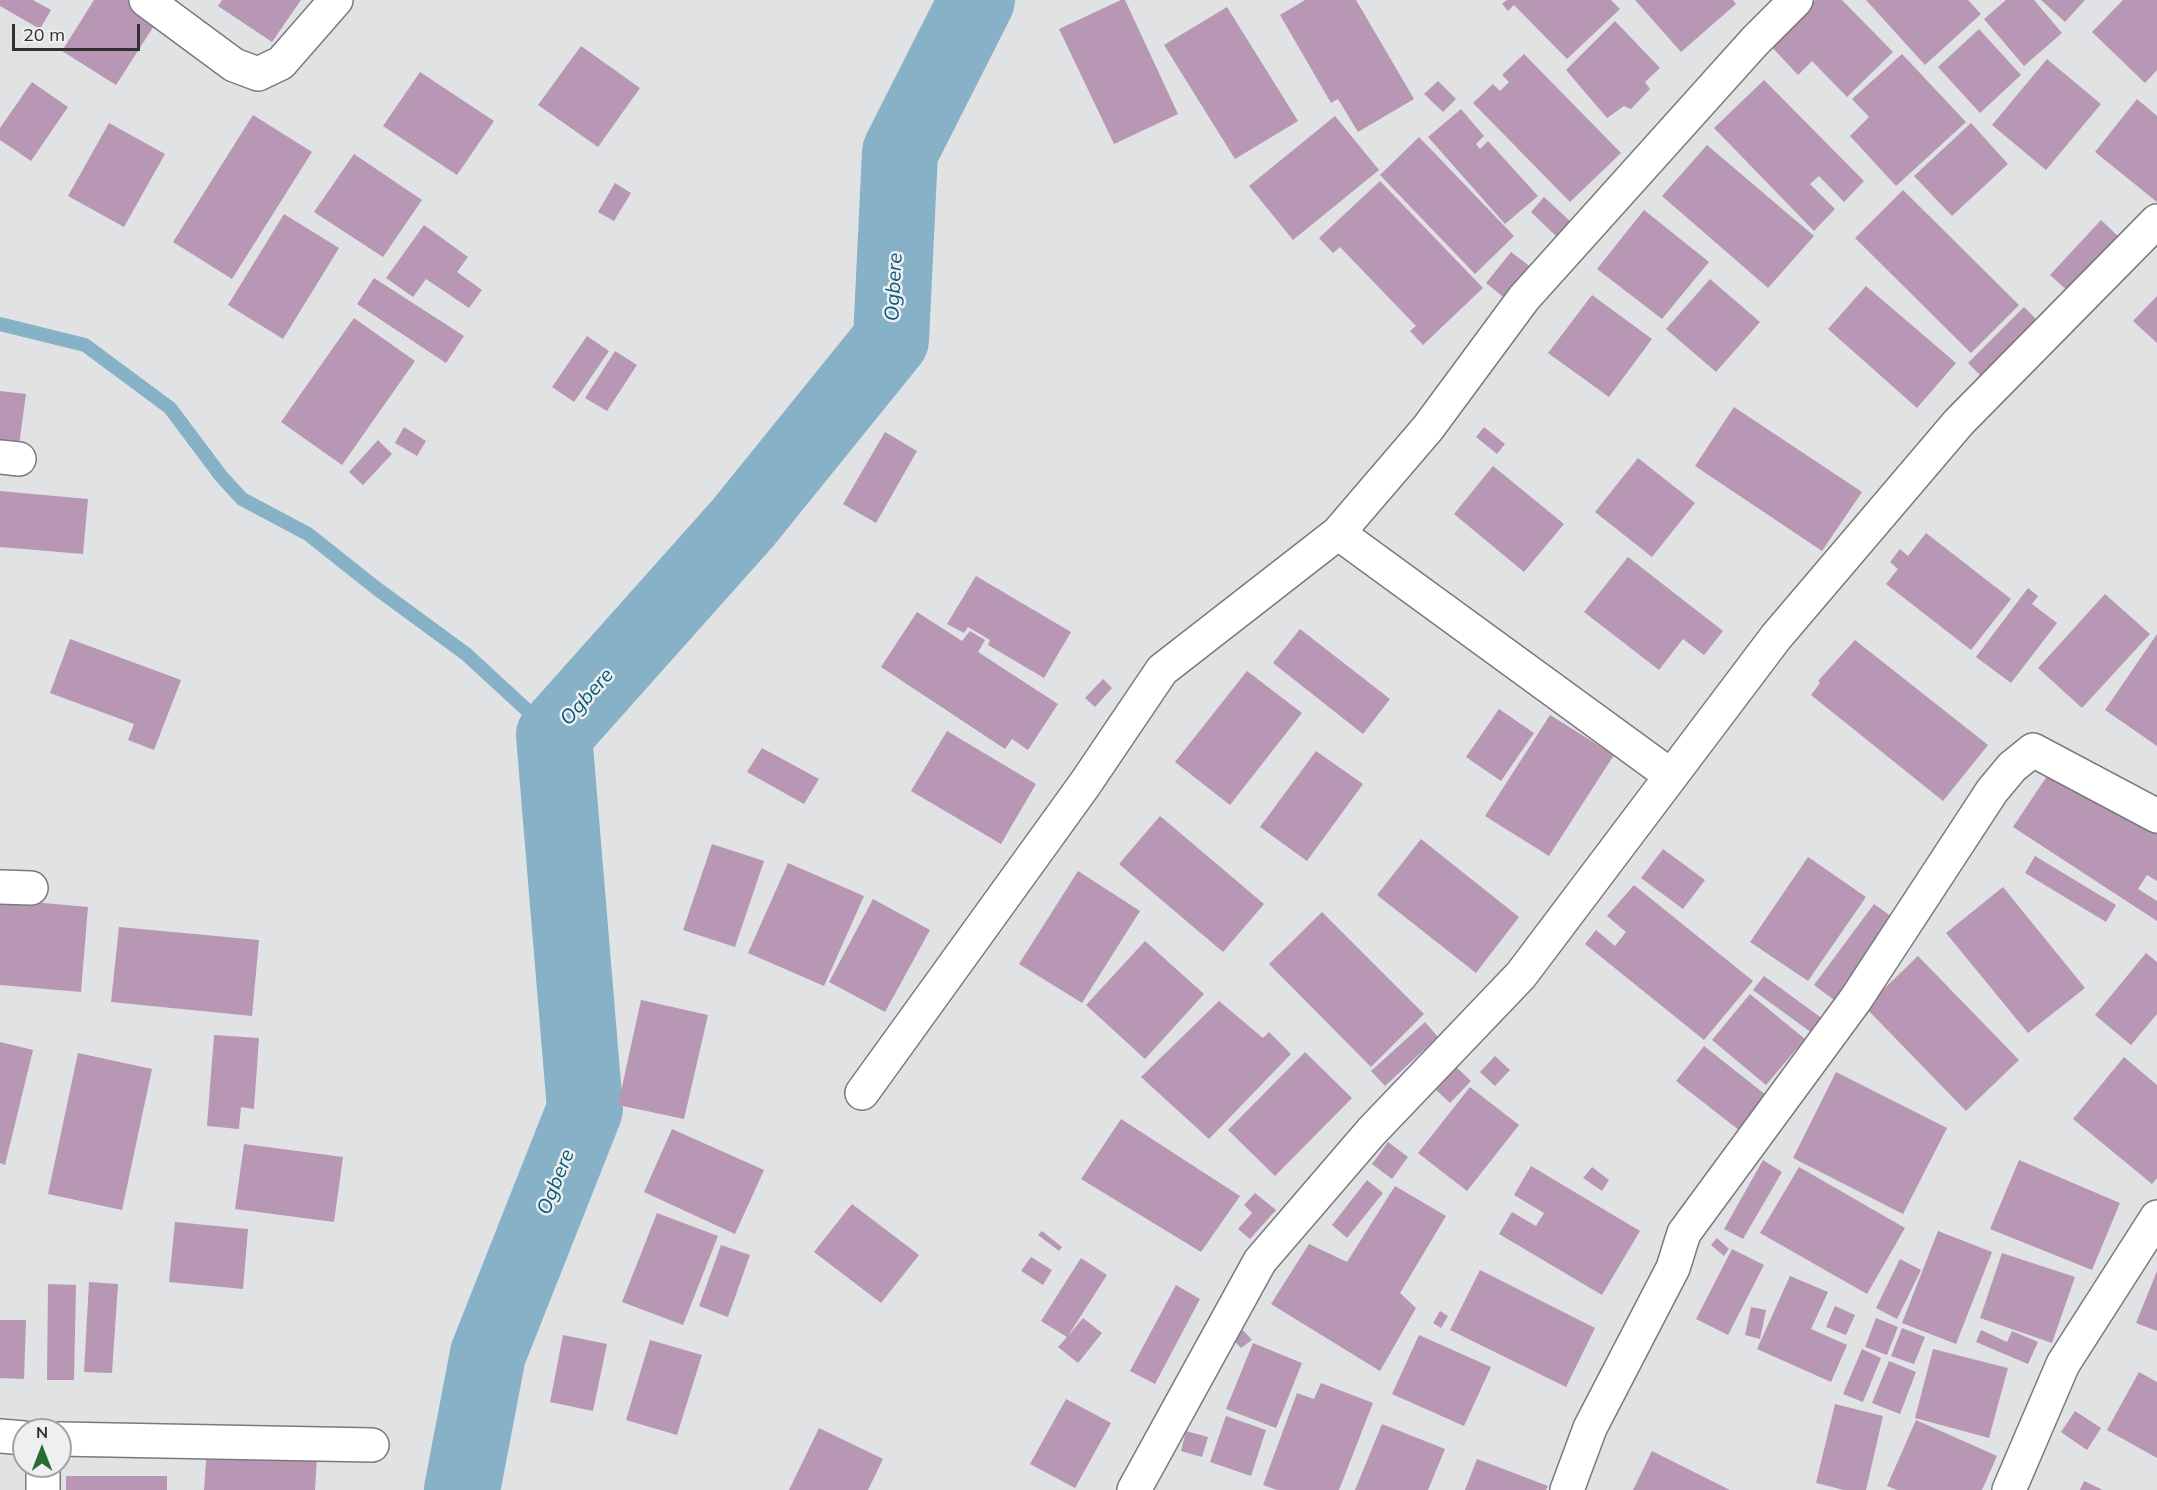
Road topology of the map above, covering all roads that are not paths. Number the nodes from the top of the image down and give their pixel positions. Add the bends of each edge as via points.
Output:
1 (146, 0) edge
2 (336, 0) edge
3 (1796, 0) edge
4 (2157, 221) edge
5 (1338, 533) junction
6 (1670, 775) junction
7 (2157, 816) edge
8 (862, 1093) dead end
9 (2157, 1217) edge
10 (72, 1439) edge
11 (372, 1445) dead end
12 (1134, 1490) edge
13 (1567, 1490) edge
14 (2009, 1490) edge

1 - 2 street via 234,65 258,74 281,63
3 - 5 street via 1524,298 1428,428
4 - 6 street via 1959,423 1776,637
5 - 6 street
5 - 8 street via 1162,670 1086,784
6 - 12 street via 1521,975 1371,1132 1260,1260
7 - 13 street via 2033,750 2012,767 1992,791 1856,999 1684,1233 1673,1268 1590,1428
9 - 14 street via 2063,1364
10 - 11 street

